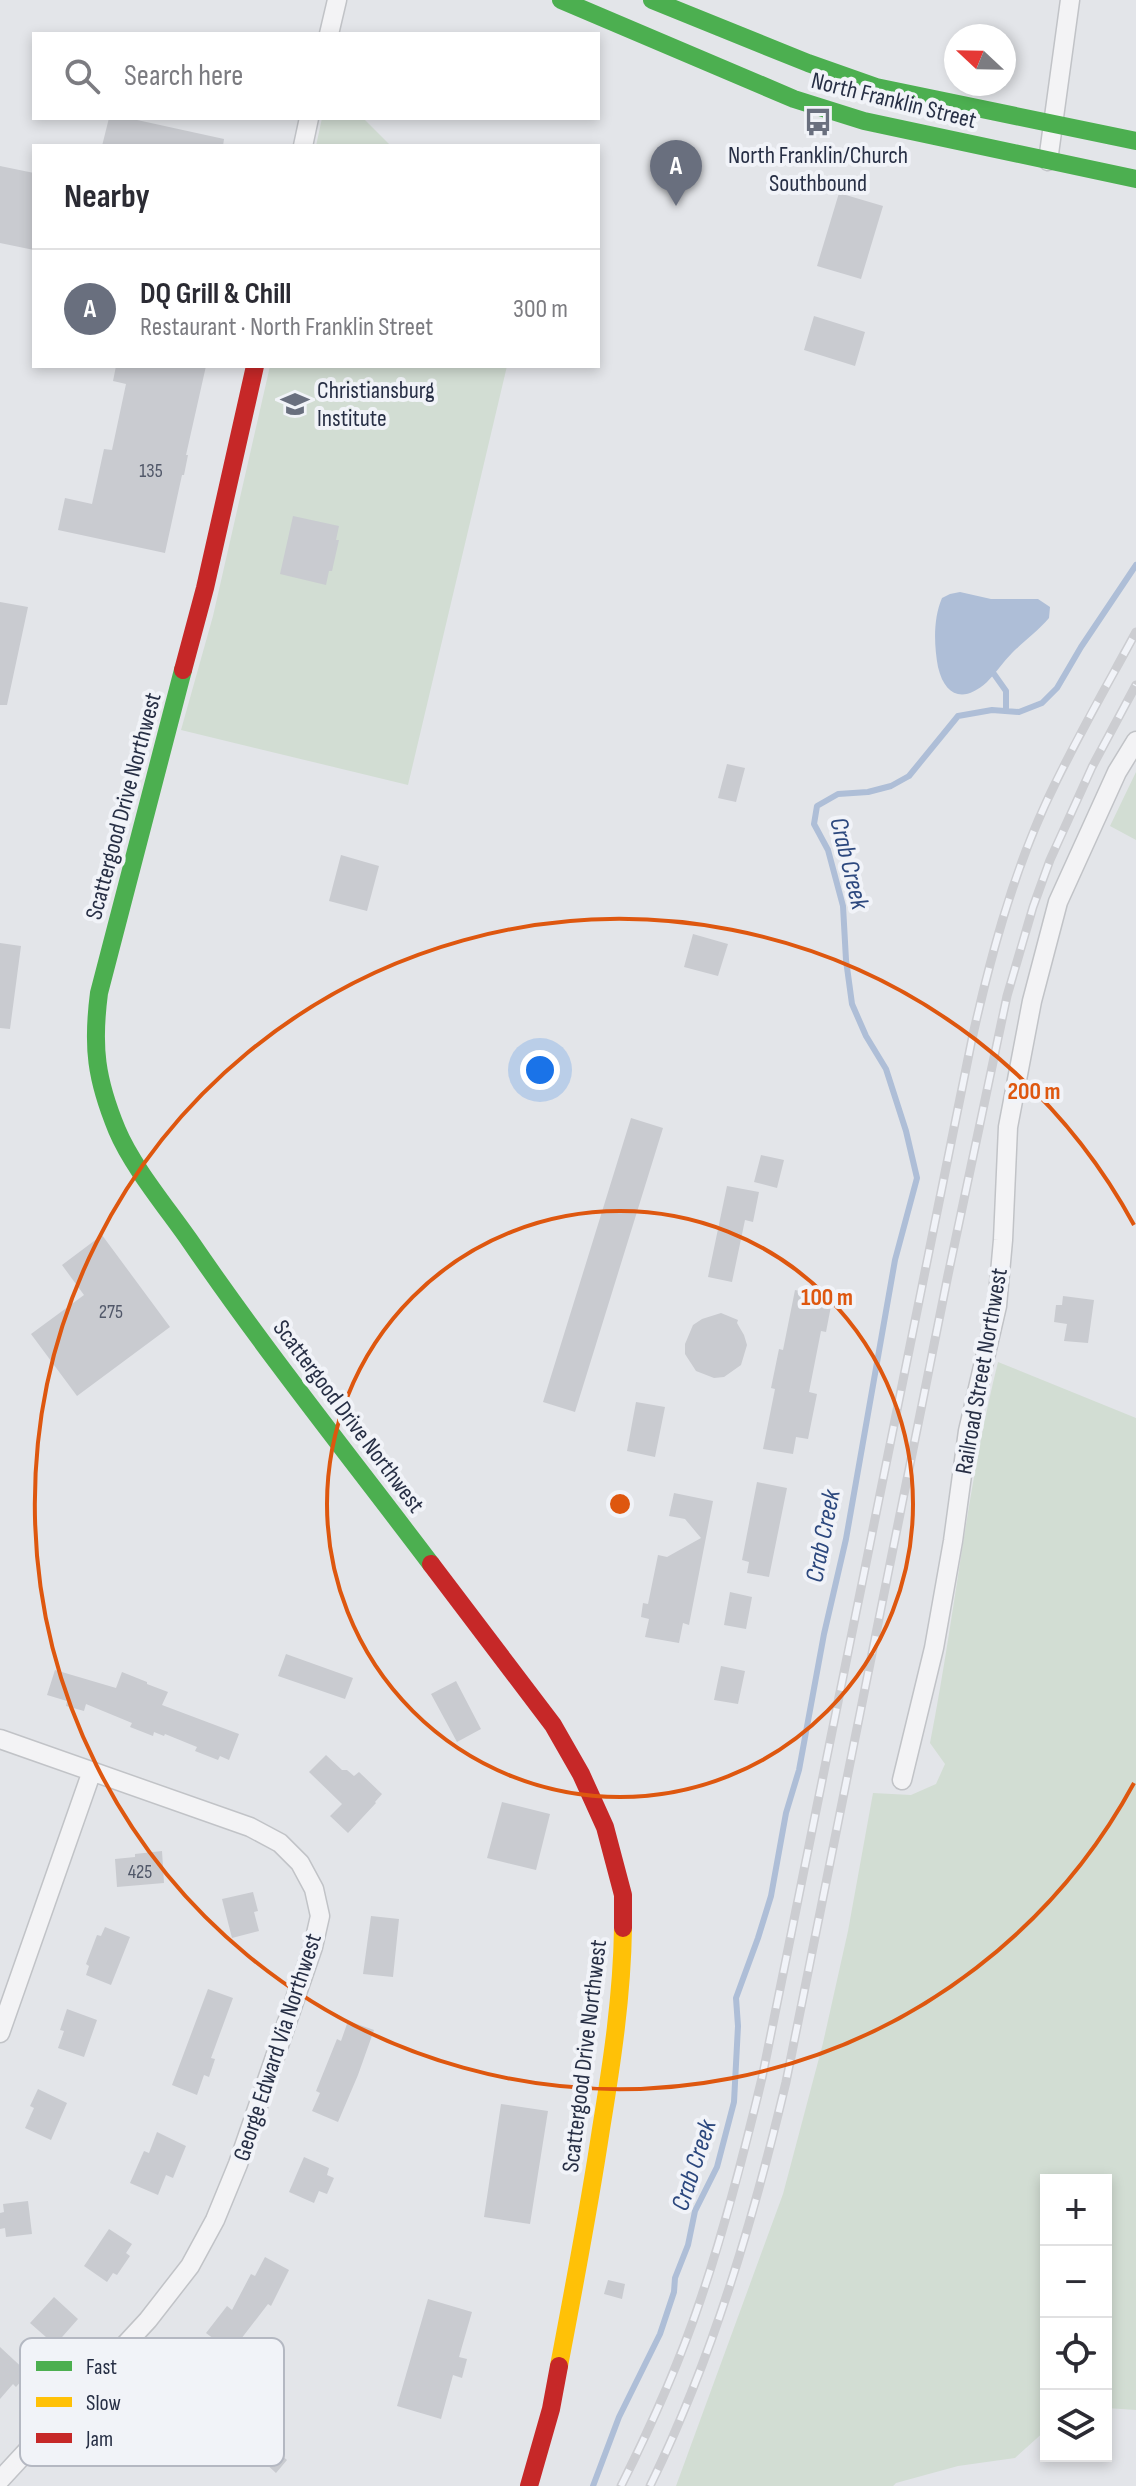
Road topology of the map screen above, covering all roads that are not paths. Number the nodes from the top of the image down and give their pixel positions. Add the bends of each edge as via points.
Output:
1 (337, 0) edge
2 (561, 0) edge
3 (611, 0) edge
4 (652, 0) edge
5 (1070, 0) edge
6 (604, 18) junction
7 (329, 32) edge
8 (309, 120) edge
9 (1053, 125) junction
10 (1136, 141) edge
11 (303, 144) edge
12 (1048, 161) junction
13 (1136, 179) edge
14 (255, 368) edge
15 (1136, 741) edge
16 (0, 1739) edge
17 (92, 1771) junction
18 (902, 1780) dead end
19 (0, 2033) edge
20 (131, 2338) edge
21 (20, 2458) edge
22 (0, 2480) edge
23 (529, 2486) edge

1 - 7 street
2 - 6 street, North Franklin Street
3 - 6 street
4 - 9 street, North Franklin Street via 876,87
5 - 9 street
6 - 12 street, North Franklin Street via 794,99 864,121
8 - 11 street
9 - 10 street, North Franklin Street
9 - 12 street
12 - 13 street, North Franklin Street
14 - 23 street, Scattergood Drive Northwest via 205,588 99,993 96,1066 117,1131 134,1160 216,1279 553,1725 605,1827 623,1895 621,1989 584,2238 551,2409
15 - 18 street, Railroad Street Northwest via 1058,902 1032,1001 1008,1127 997,1306 968,1431 934,1648
16 - 17 street, George Edward Via Northwest
17 - 19 street
17 - 20 street, George Edward Via Northwest via 250,1827 280,1843 300,1863 320,1916 215,2220 190,2266
21 - 22 street, George Edward Via Northwest

